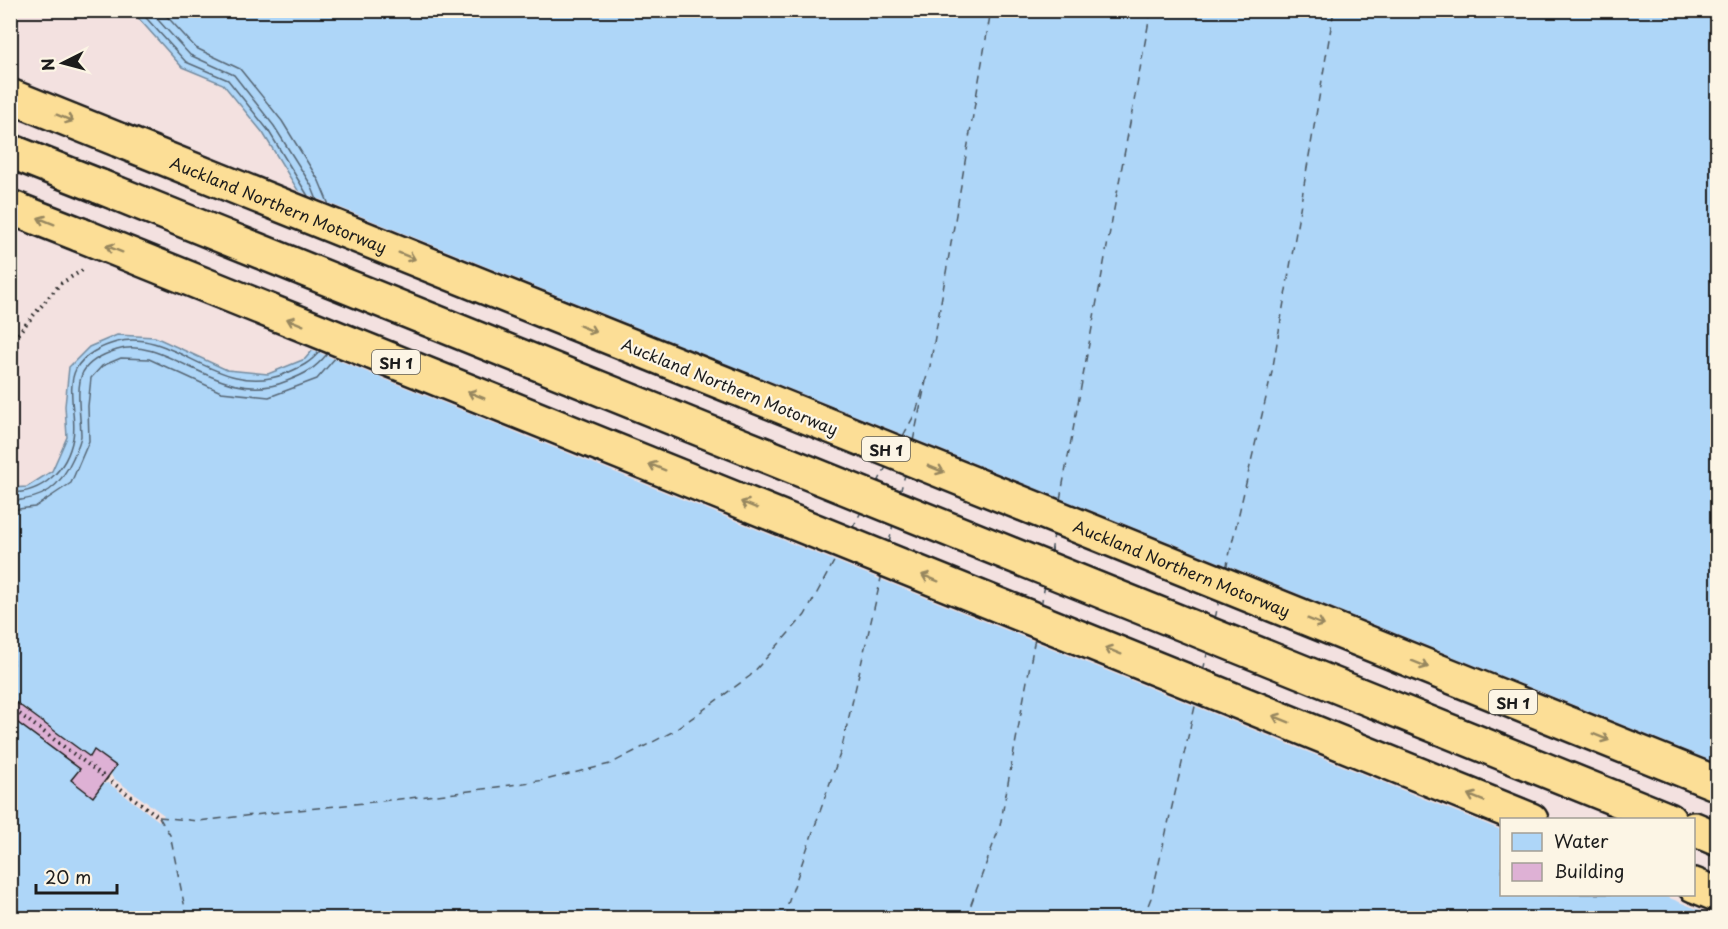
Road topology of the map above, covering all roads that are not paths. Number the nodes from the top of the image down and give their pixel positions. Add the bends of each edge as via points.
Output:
1 (10, 96) edge
2 (10, 151) edge
3 (10, 207) edge
4 (1718, 784) edge
5 (1529, 818) edge
6 (1667, 818) edge
7 (1695, 829) edge
8 (1718, 839) edge
9 (1695, 885) edge
10 (1718, 895) edge

1 -> 4 highway, Auckland Northern Motorway / SH 1, bridge
2 - 6 highway, bridge
5 -> 3 highway, SH 1, bridge
7 - 8 highway
9 - 10 highway

